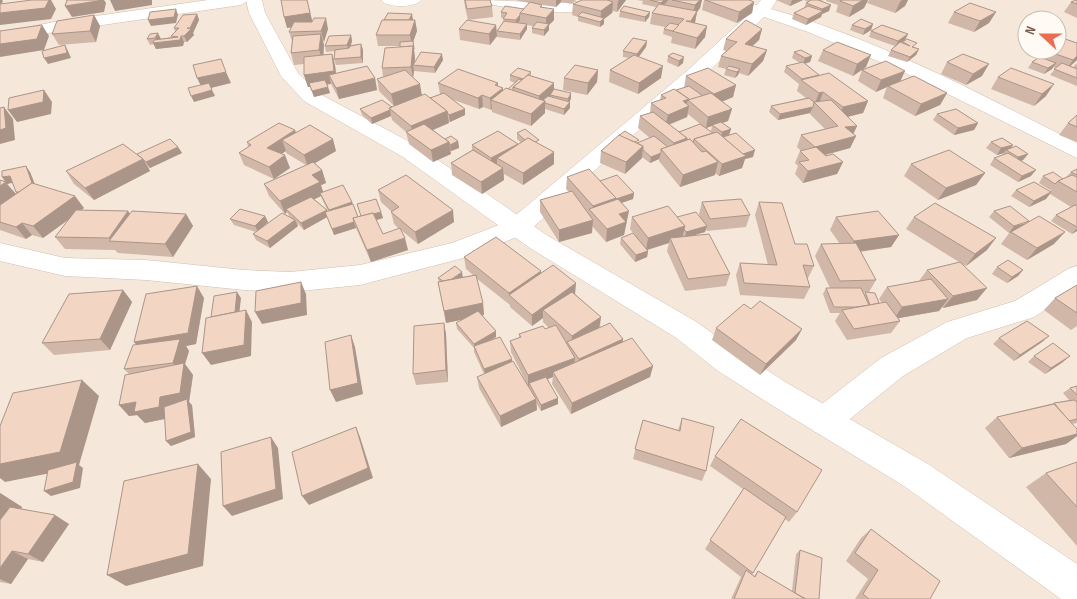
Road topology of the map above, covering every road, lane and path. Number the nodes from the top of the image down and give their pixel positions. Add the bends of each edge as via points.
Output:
1 (241, 0) edge
2 (254, 0) edge
3 (389, 0) edge
4 (413, 0) edge
5 (493, 0) edge
6 (595, 0) edge
7 (722, 0) edge
8 (765, 5) edge
9 (0, 38) edge
10 (1077, 151) edge
11 (518, 227) junction
12 (0, 252) edge
13 (1077, 276) edge
14 (824, 421) junction
15 (1077, 587) edge

1 - 9 street
2 - 11 street via 257,13 290,76 311,97 373,134 411,152
3 - 4 street
5 - 6 street via 552,9 584,5
7 - 8 street
8 - 10 street via 896,62
8 - 11 street via 696,73
11 - 12 street via 458,251 360,275 290,282 65,267
11 - 14 street via 685,329 729,362
13 - 14 street via 1024,309 957,330 924,348 892,367
14 - 15 street via 916,475

